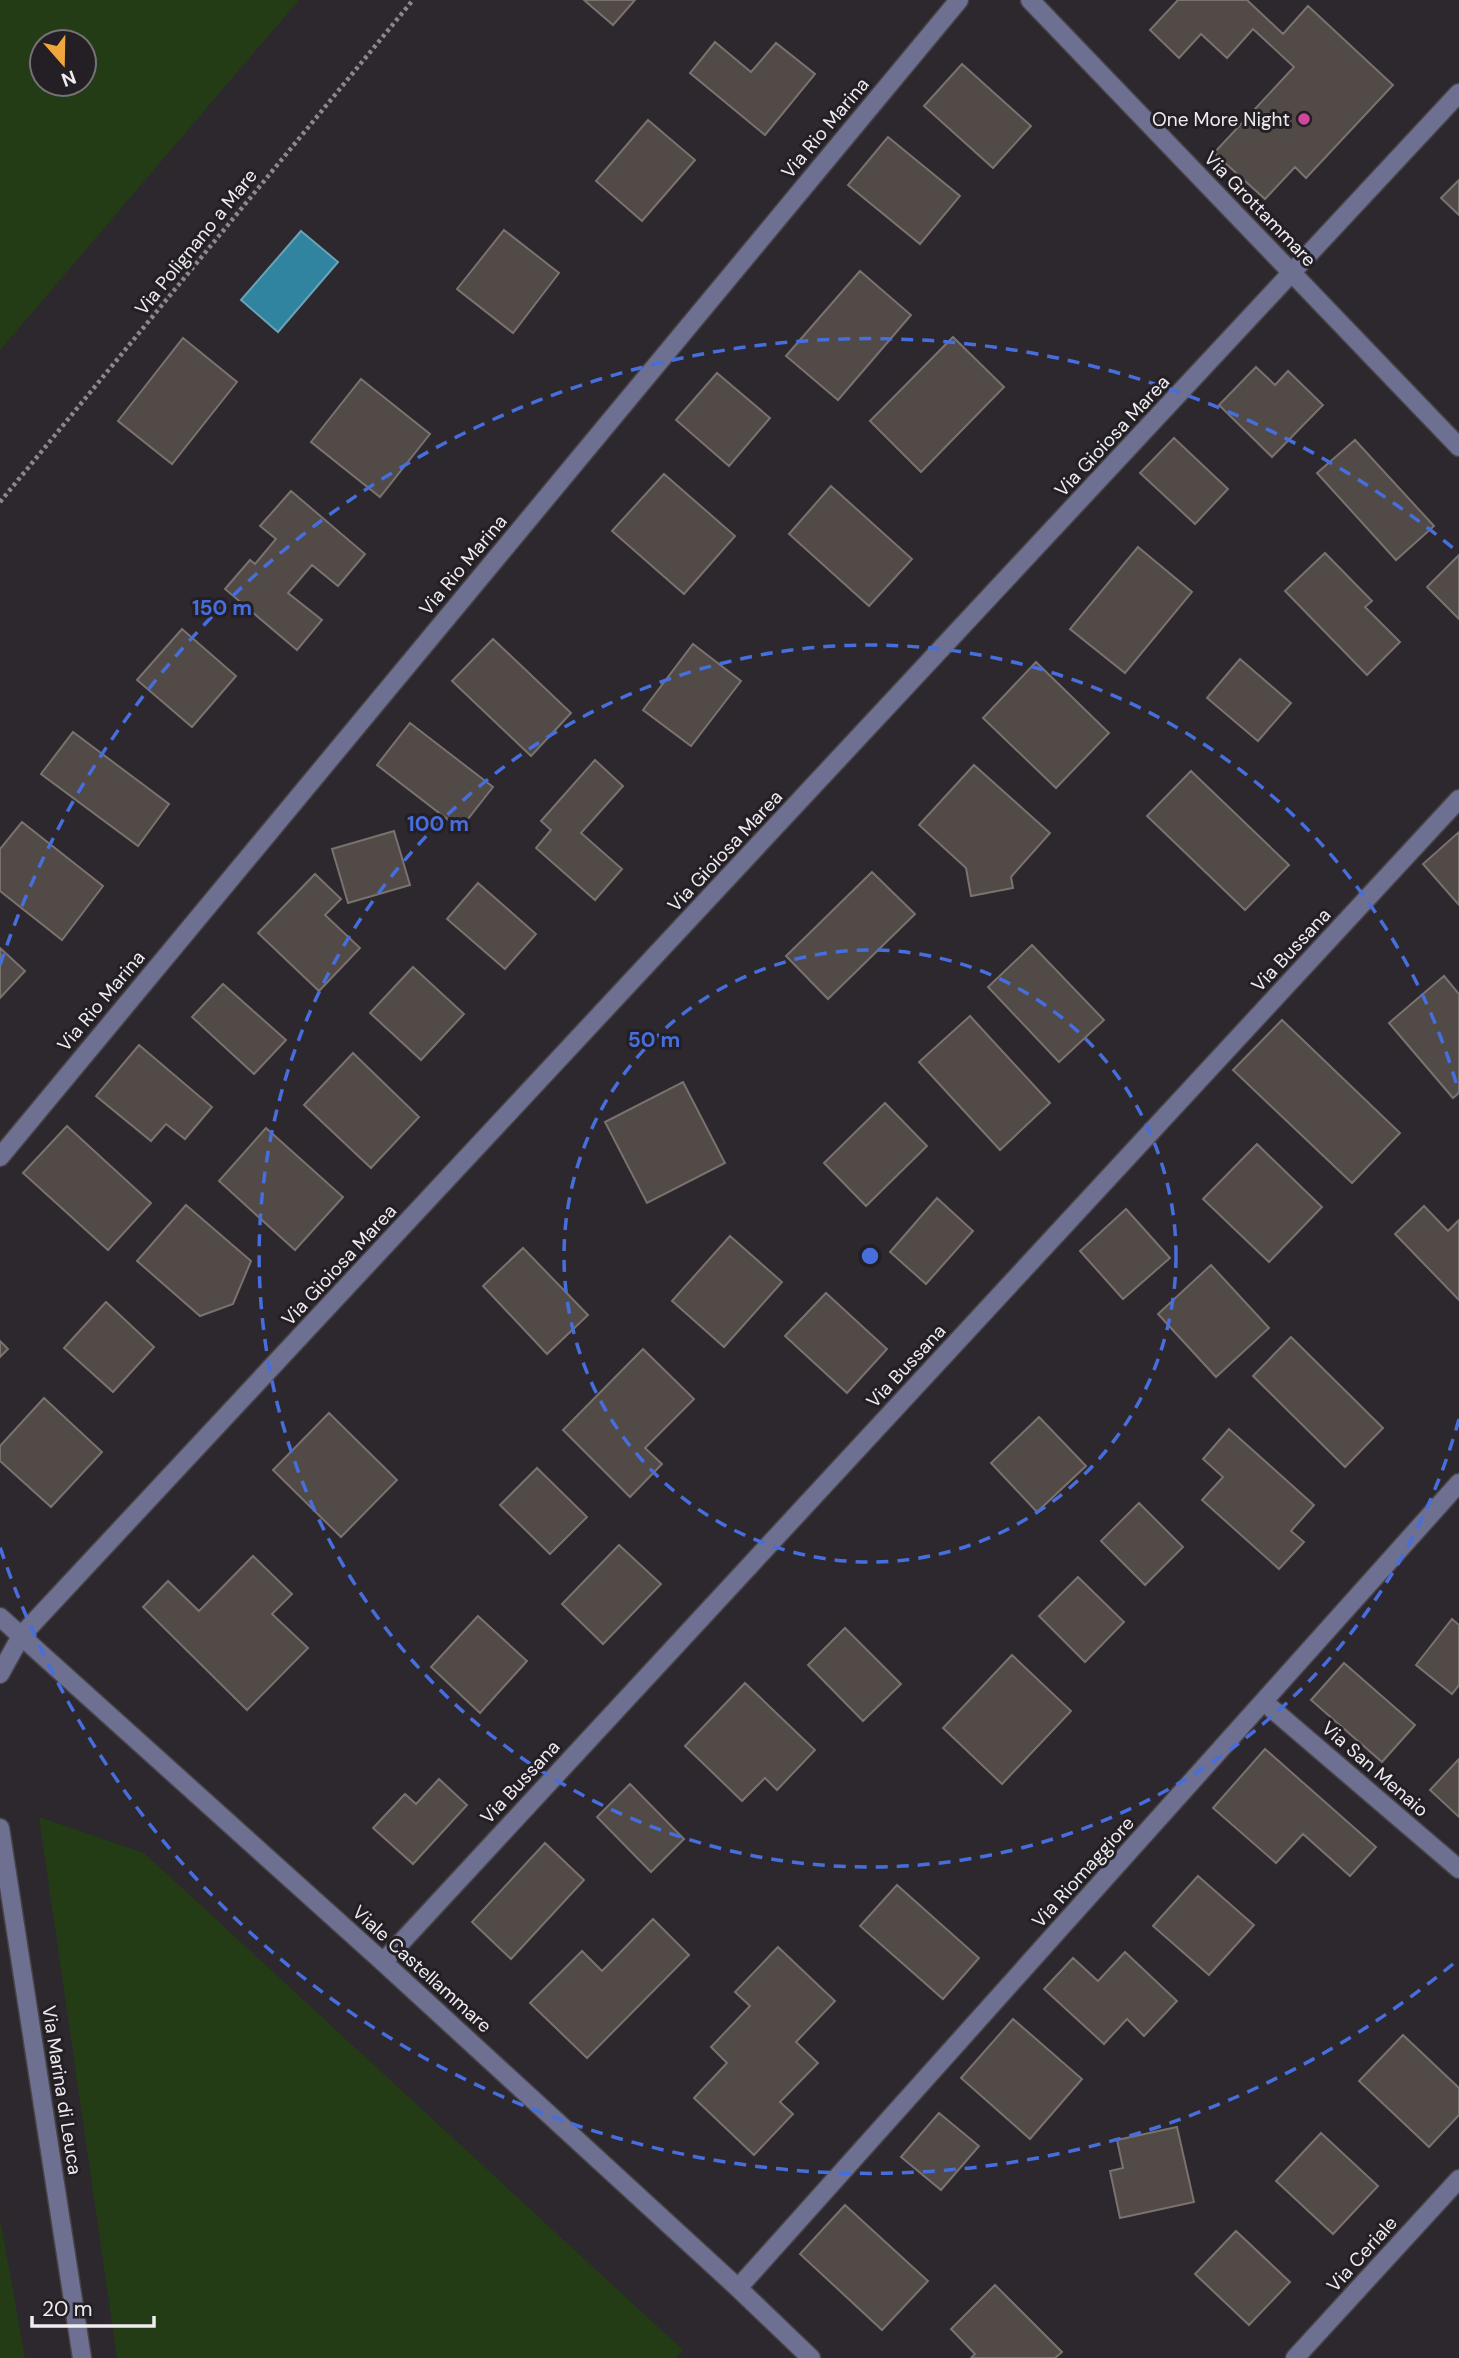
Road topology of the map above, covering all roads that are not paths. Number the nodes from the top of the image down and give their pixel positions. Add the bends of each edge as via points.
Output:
1 (959, 0) edge
2 (1030, 0) edge
3 (1459, 93) edge
4 (1292, 273) junction
5 (1459, 447) edge
6 (1459, 799) edge
7 (0, 1157) edge
8 (1459, 1483) edge
9 (0, 1617) edge
10 (21, 1636) junction
11 (0, 1674) edge
12 (1264, 1702) junction
13 (0, 1828) edge
14 (1459, 1869) edge
15 (383, 1962) junction
16 (1459, 2179) edge
17 (738, 2288) junction
18 (82, 2358) edge
19 (811, 2358) edge
20 (1296, 2358) edge

1 - 7 street, Via Rio Marina
2 - 4 street, Via Grottammare
3 - 4 street, Via Gioiosa Marea
4 - 5 street, Via Grottammare
4 - 10 street, Via Gioiosa Marea
6 - 15 street, Via Bussana
8 - 12 street, Via Riomaggiore
9 - 10 street, Viale Castellammare
10 - 11 street
10 - 15 street, Viale Castellammare
12 - 14 street, Via San Menaio
12 - 17 street, Via Riomaggiore
13 - 18 street, Via Marina di Leuca
15 - 17 street, Viale Castellammare
16 - 20 street, Via Ceriale
17 - 19 street, Viale Castellammare

